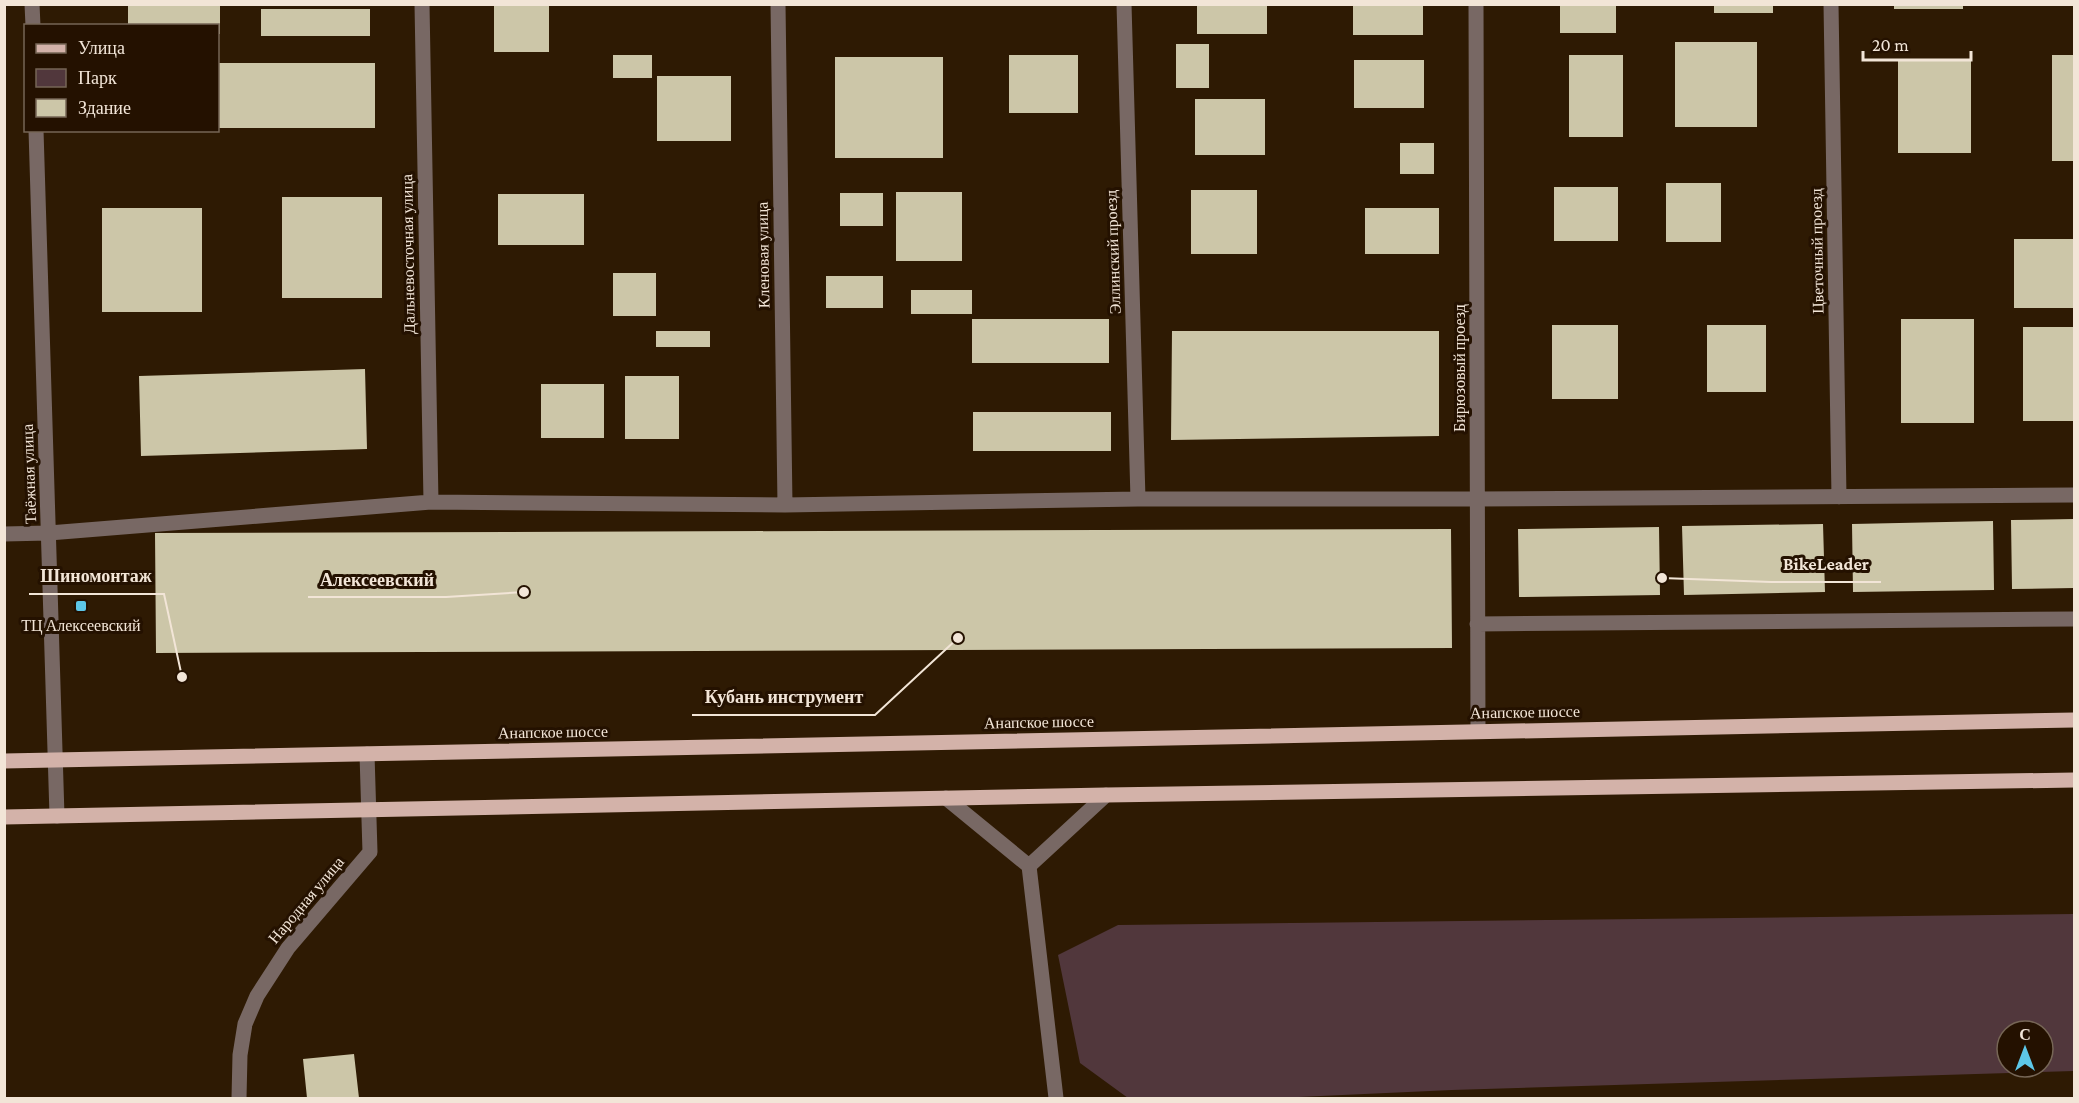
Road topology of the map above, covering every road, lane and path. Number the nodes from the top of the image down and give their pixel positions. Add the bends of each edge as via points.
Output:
1 (32, 4) edge
2 (422, 4) edge
3 (778, 4) edge
4 (1124, 4) edge
5 (1476, 4) edge
6 (1831, 4) edge
7 (33, 24) edge
8 (36, 132) edge
9 (2074, 495) edge
10 (1839, 497) junction
11 (1138, 499) junction
12 (1478, 499) junction
13 (431, 502) junction
14 (785, 505) junction
15 (4, 534) edge
16 (49, 534) junction
17 (2074, 619) edge
18 (1478, 624) junction
19 (2074, 720) edge
20 (1478, 731) junction
21 (367, 754) junction
22 (56, 760) junction
23 (4, 761) edge
24 (2074, 780) edge
25 (1106, 795) junction
26 (946, 798) junction
27 (369, 811) junction
28 (57, 816) junction
29 (4, 817) edge
30 (1029, 866) junction
31 (239, 1098) edge
32 (1056, 1098) edge

1 - 7 street
2 - 13 street, Дальневосточная улица
3 - 14 street, Кленовая улица
4 - 11 street, Эллинский проезд
5 - 12 street, Бирюзовый проезд
6 - 10 street, Цветочный проезд
8 - 16 street, Таёжная улица
9 - 10 street
10 - 12 street
11 - 12 street
11 - 14 street
12 - 18 street, Бирюзовый проезд
13 - 14 street
13 - 16 street
15 - 16 street
16 - 22 street, Таёжная улица
17 - 18 street
18 - 20 street, Бирюзовый проезд
19 - 20 main road, Анапское шоссе
20 - 21 main road, Анапское шоссе
21 - 22 main road, Анапское шоссе
21 - 27 street, Народная улица
22 - 23 main road, Анапское шоссе
22 - 28 street, Таёжная улица
24 - 25 main road
25 - 26 main road
25 - 30 street
26 - 27 main road
26 - 30 street
27 - 28 main road
27 - 31 street, Народная улица via 370,852 288,948 257,996 240,1055
28 - 29 main road
30 - 32 street

